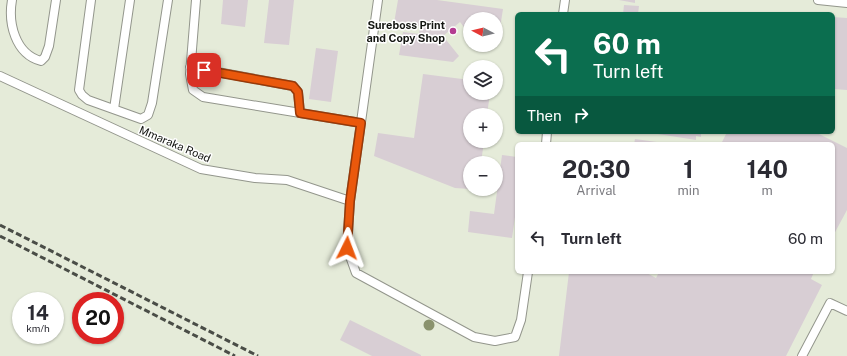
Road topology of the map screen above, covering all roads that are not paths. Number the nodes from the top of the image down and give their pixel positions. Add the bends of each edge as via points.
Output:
1 (12, 0) edge
2 (56, 0) edge
3 (91, 0) edge
4 (130, 0) edge
5 (168, 0) edge
6 (196, 0) edge
7 (378, 0) edge
8 (565, 0) edge
9 (818, 0) edge
10 (847, 3) edge
11 (564, 12) edge
12 (190, 67) junction
13 (0, 76) edge
14 (114, 109) junction
15 (300, 113) junction
16 (361, 123) junction
17 (350, 201) junction
18 (528, 274) edge
19 (847, 312) edge
20 (802, 356) edge

1 - 2 lane via 12,25 16,39 24,52 32,59 40,61 45,57 49,46
3 - 14 lane via 79,90 88,100
4 - 14 lane
5 - 14 lane via 152,104 148,115 141,118
6 - 12 lane
7 - 16 lane
8 - 11 lane
9 - 10 lane
12 - 15 lane via 293,86 298,92
12 - 15 lane via 193,90 203,97
13 - 17 lane, Mmaraka Road via 201,169 286,180
15 - 16 lane
16 - 17 lane
17 - 18 lane via 347,248 356,273 474,337 495,341 515,337 521,320
19 - 20 lane via 830,303

